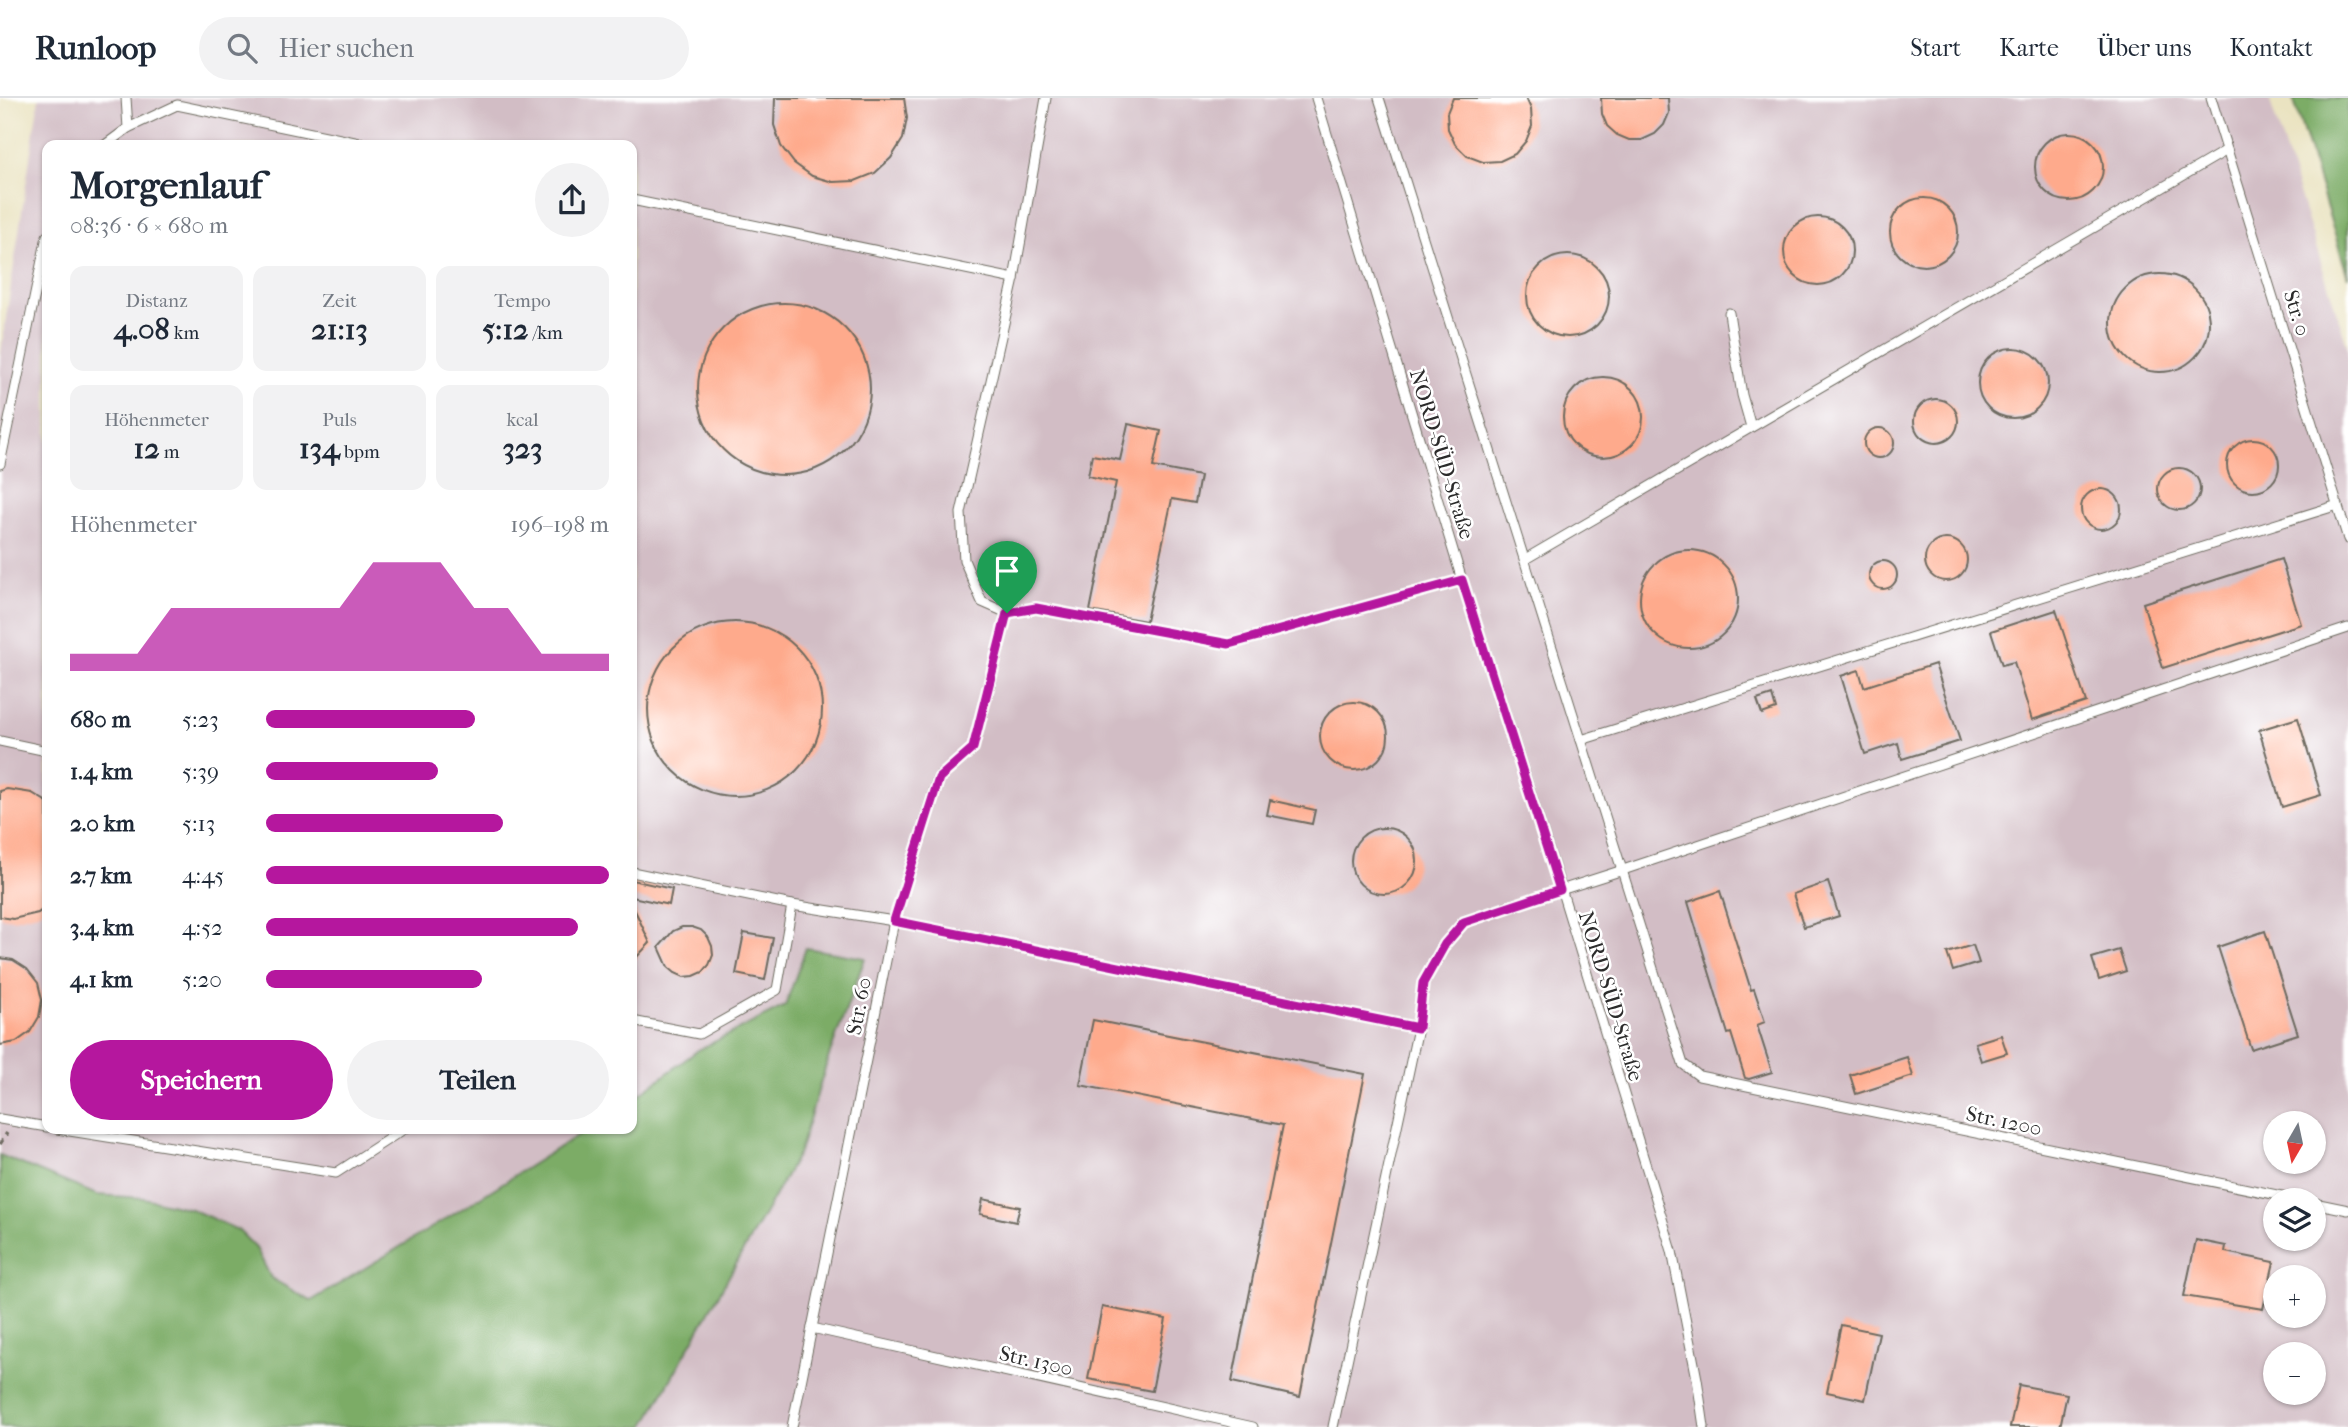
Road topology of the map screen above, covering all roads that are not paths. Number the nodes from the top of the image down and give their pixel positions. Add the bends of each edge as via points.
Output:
1 (126, 98) edge
2 (1046, 98) edge
3 (1316, 98) edge
4 (1379, 98) edge
5 (2211, 98) edge
6 (128, 128) junction
7 (112, 140) edge
8 (345, 140) edge
9 (2227, 150) junction
10 (637, 201) edge
11 (42, 260) edge
12 (1014, 279) junction
13 (1729, 313) dead end
14 (1751, 427) junction
15 (0, 464) edge
16 (2338, 505) junction
17 (2348, 539) edge
18 (1527, 558) junction
19 (1462, 580) junction
20 (1007, 613) junction
21 (2348, 628) edge
22 (1581, 740) junction
23 (0, 741) edge
24 (42, 750) edge
25 (1623, 870) junction
26 (637, 873) edge
27 (1560, 890) junction
28 (792, 905) junction
29 (894, 921) junction
30 (637, 1022) edge
31 (1418, 1028) junction
32 (0, 1119) edge
33 (42, 1126) edge
34 (111, 1134) edge
35 (396, 1134) edge
36 (2263, 1192) edge
37 (2326, 1205) edge
38 (2348, 1210) edge
39 (812, 1328) junction
40 (792, 1427) edge
41 (1253, 1427) edge
42 (1333, 1427) edge
43 (1704, 1427) edge

1 - 6 lane
2 - 12 lane
3 - 19 lane, NORD-SÜD-Straße
4 - 18 lane
5 - 9 lane, Str. 0
6 - 7 lane
6 - 8 lane via 177,105
9 - 14 lane
9 - 16 lane, Str. 0
10 - 12 lane
11 - 15 lane
12 - 20 lane via 961,513 964,560 982,602
13 - 14 lane
14 - 18 lane
16 - 17 lane, Str. 0
16 - 22 lane
18 - 22 lane
19 - 20 lane via 1229,644 1036,608
19 - 27 lane, NORD-SÜD-Straße
20 - 29 lane, Str. 60 via 973,748 939,778
21 - 25 lane
22 - 25 lane
23 - 24 lane
25 - 27 lane
25 - 36 lane, Str. 1200 via 1683,1063 1699,1076
26 - 28 lane
27 - 31 lane via 1464,922 1423,983
27 - 43 lane, NORD-SÜD-Straße via 1672,1251
28 - 29 lane
28 - 30 lane via 777,989 699,1034
29 - 31 lane
29 - 39 lane, Str. 60
31 - 42 lane
32 - 33 lane
34 - 35 lane via 336,1173
37 - 38 lane
39 - 40 lane, Str. 60
39 - 41 lane, Str. 1300

